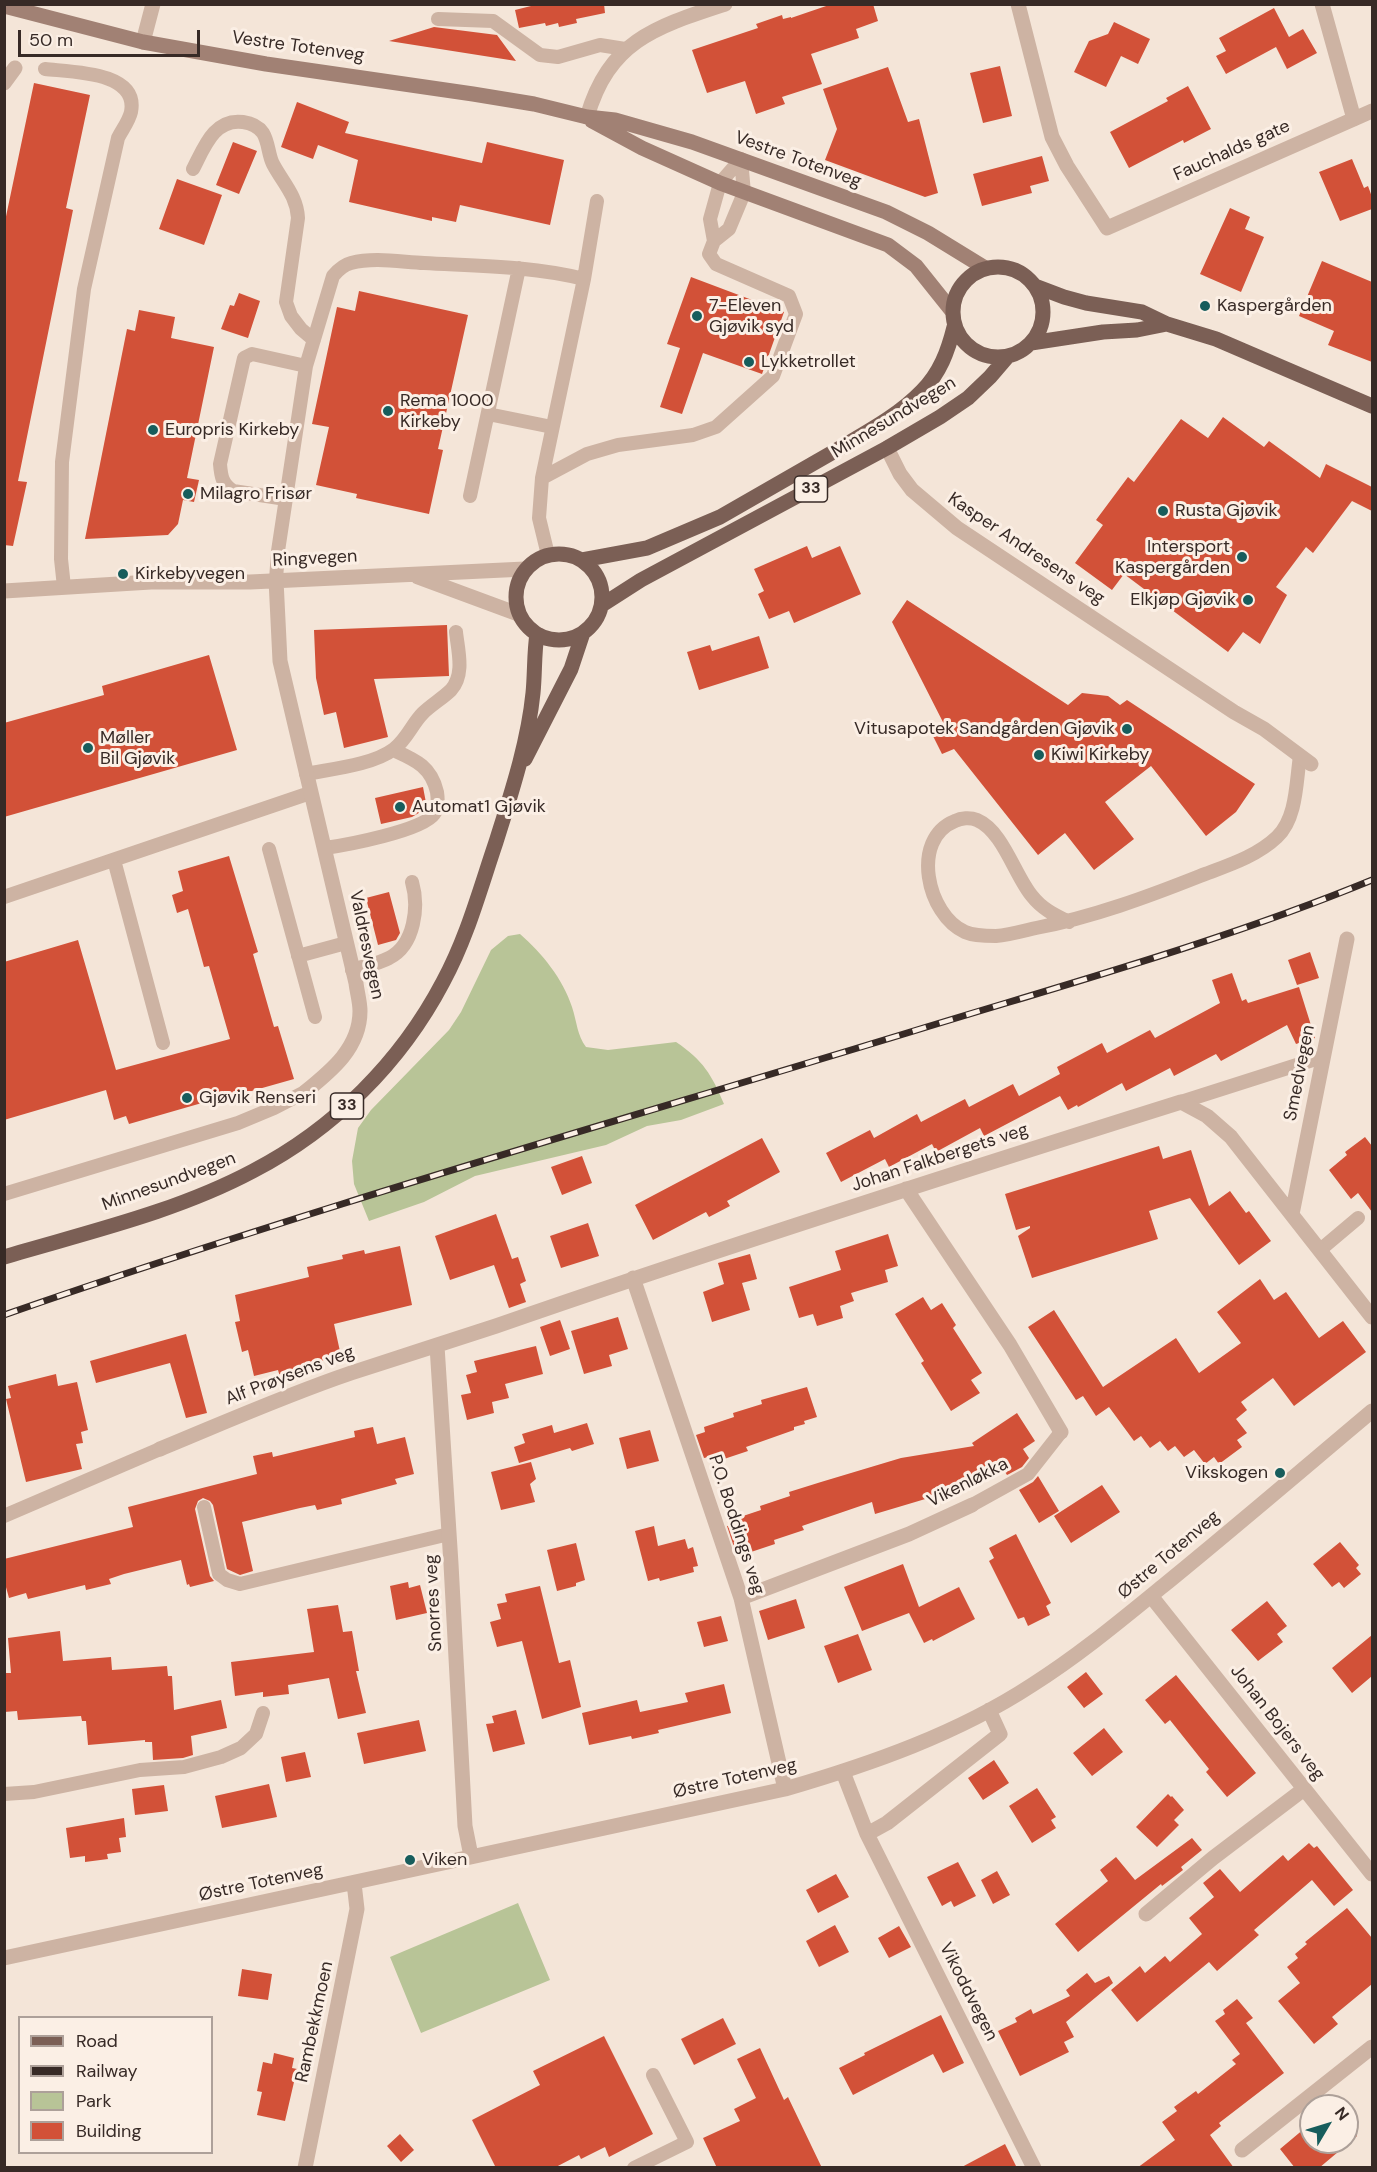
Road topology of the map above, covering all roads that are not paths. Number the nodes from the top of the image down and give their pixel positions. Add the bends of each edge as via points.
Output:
1 (153, 4) edge
2 (725, 4) edge
3 (1018, 4) edge
4 (1322, 4) edge
5 (4, 6) edge
6 (438, 19) dead end
7 (143, 42) junction
8 (625, 49) junction
9 (15, 68) dead end
10 (45, 69) dead end
11 (4, 82) edge
12 (1372, 111) edge
13 (587, 117) junction
14 (1354, 119) junction
15 (741, 159) junction
16 (193, 169) dead end
17 (720, 183) junction
18 (744, 193) junction
19 (597, 201) dead end
20 (714, 241) junction
21 (519, 268) junction
22 (985, 268) junction
23 (584, 279) junction
24 (1035, 286) junction
25 (952, 311) junction
26 (1167, 324) junction
27 (954, 327) junction
28 (314, 340) junction
29 (1031, 344) junction
30 (1008, 357) junction
31 (306, 366) junction
32 (1372, 406) edge
33 (488, 414) junction
34 (552, 428) junction
35 (887, 448) junction
36 (542, 478) junction
37 (470, 496) dead end
38 (286, 499) junction
39 (548, 555) junction
40 (582, 560) junction
41 (525, 569) junction
42 (412, 574) junction
43 (276, 580) junction
44 (64, 587) junction
45 (4, 591) edge
46 (602, 605) junction
47 (518, 614) junction
48 (456, 632) dead end
49 (583, 633) junction
50 (537, 634) junction
51 (393, 750) junction
52 (1305, 760) joint
53 (306, 774) junction
54 (517, 775) junction
55 (310, 794) junction
56 (325, 848) junction
57 (269, 849) dead end
58 (114, 860) junction
59 (412, 882) dead end
60 (4, 897) edge
61 (1069, 922) junction
62 (1347, 939) dead end
63 (346, 943) junction
64 (298, 956) junction
65 (352, 970) junction
66 (315, 1017) dead end
67 (163, 1043) dead end
68 (1322, 1057) junction
69 (305, 1092) joint
70 (1181, 1102) junction
71 (906, 1189) junction
72 (4, 1194) edge
73 (1292, 1214) junction
74 (1358, 1218) dead end
75 (1320, 1250) junction
76 (4, 1257) edge
77 (633, 1278) junction
78 (1372, 1317) edge
79 (436, 1346) junction
80 (1372, 1411) edge
81 (1061, 1432) joint
82 (160, 1449) joint
83 (972, 1505) joint
84 (204, 1507) dead end
85 (4, 1515) edge
86 (449, 1534) junction
87 (1151, 1596) junction
88 (741, 1598) junction
89 (989, 1710) junction
90 (263, 1713) dead end
91 (843, 1772) junction
92 (785, 1789) junction
93 (1304, 1789) junction
94 (4, 1794) edge
95 (867, 1834) junction
96 (471, 1856) junction
97 (1372, 1874) edge
98 (354, 1883) junction
99 (1146, 1914) dead end
100 (4, 1958) edge
101 (1372, 2047) edge
102 (653, 2074) dead end
103 (1242, 2150) dead end
104 (304, 2168) edge
105 (634, 2168) edge
106 (1034, 2168) edge

1 - 7 street
2 - 8 street via 643,37
3 - 14 street, Fauchalds gate via 1052,138 1107,228
4 - 14 street
5 - 7 main road, Vestre Totenveg
6 - 8 lane via 493,21 540,55 558,57 600,45
7 - 13 main road, Vestre Totenveg via 513,100
8 - 13 street via 602,77
9 - 11 street
10 - 44 lane via 100,76 116,82 131,102 128,121 118,138 84,289 62,462
12 - 14 street, Fauchalds gate
13 - 15 main road, Vestre Totenveg via 626,123
13 - 17 main road, Vestre Totenveg via 642,148
15 - 17 lane
15 - 18 lane
15 - 22 main road, Vestre Totenveg via 886,212
16 - 28 lane via 211,135 222,126 240,122 261,131 271,160 297,205 286,302 291,316
17 - 18 main road, Vestre Totenveg
17 - 20 lane via 710,219
18 - 20 lane via 729,229
18 - 25 main road, Vestre Totenveg via 888,245 916,266
19 - 23 lane
20 - 36 lane via 709,254 717,264 789,296 796,314 773,376 716,427 693,435 618,445 587,454
21 - 23 lane
21 - 28 lane via 375,260 350,263 333,276
21 - 33 lane
22 - 24 main road, 33 via 1013,269
22 - 25 main road, 33 via 964,281 955,295
23 - 34 lane
24 - 26 main road, 33 via 1086,303 1142,312
24 - 29 main road via 1043,315
25 - 27 main road, 33
26 - 29 main road, 33
26 - 32 main road, 33 via 1216,339
27 - 30 main road via 972,350 989,357
27 - 40 main road, Minnesundvegen / 33 via 945,358 932,380 880,424 696,529 647,548
28 - 31 lane
29 - 30 main road, 33
30 - 35 main road, Minnesundvegen / 33 via 968,398
31 - 38 lane
31 - 38 lane via 252,354 244,358 220,464 221,479 233,491
33 - 34 lane
33 - 37 lane
34 - 36 lane
35 - 46 main road, Minnesundvegen / 33 via 641,580
35 - 52 street, Kasper Andresens veg via 912,490 957,528 1264,729
36 - 39 lane via 539,518
38 - 43 lane
39 - 40 main road, Minnesundvegen / 33 via 562,553
39 - 41 main road
40 - 46 main road via 599,579
41 - 42 street, Ringvegen
41 - 47 main road via 516,586
42 - 43 street, Ringvegen
42 - 47 street, Ringvegen
43 - 44 street, Ringvegen
43 - 53 street, Valdresvegen via 280,661
44 - 45 street, Ringvegen
46 - 49 main road, Minnesundvegen / 33 via 595,621
47 - 50 main road
48 - 51 lane via 460,675 451,690 420,716
49 - 50 main road via 557,640
49 - 54 main road, Minnesundvegen / 33 via 572,669
50 - 54 main road, Minnesundvegen / 33 via 533,693
51 - 53 lane via 369,760
51 - 56 lane via 420,762 430,774 438,799 435,814 403,830
52 - 61 lane via 1290,816 1268,845 1171,887
53 - 55 street, Valdresvegen
54 - 76 main road, Minnesundvegen / 33 via 476,902 444,981 401,1048 352,1101 288,1151 223,1186 138,1217
55 - 56 street, Valdresvegen
55 - 58 lane
56 - 63 street, Valdresvegen
57 - 64 lane
58 - 60 lane
58 - 67 lane
59 - 65 lane via 416,910 405,943 389,958
61 - 61 lane via 998,936 965,932 939,909 928,858 930,843 949,823 961,818 976,820 989,829 1031,896 1048,912
62 - 68 street, Smedvegen
63 - 64 lane
63 - 65 street, Valdresvegen
64 - 66 lane
65 - 69 street, Valdresvegen via 360,1012 357,1033 336,1067
68 - 70 lane
68 - 73 street, Smedvegen
69 - 72 lane, Valdresvegen via 238,1123
70 - 71 street, Johan Falkbergets veg
70 - 73 street via 1207,1116 1231,1137
71 - 77 street, Johan Falkbergets veg
71 - 81 street, Vikenløkka via 1010,1345
73 - 75 street
74 - 75 lane
75 - 78 street
77 - 79 street, Johan Falkbergets veg
77 - 88 street, P.O. Boddings veg
79 - 82 street, Alf Prøysens veg via 350,1373
79 - 86 street, Snorres veg
80 - 87 street, Østre Totenveg
81 - 83 lane, Vikenløkka via 1028,1474
82 - 85 lane
83 - 88 street, Vikenløkka via 909,1534
84 - 86 lane via 219,1574 240,1584
86 - 96 street, Snorres veg via 465,1826
87 - 89 street, Østre Totenveg via 1086,1648
87 - 93 street, Johan Bojers veg
88 - 92 street, P.O. Boddings veg
89 - 91 street, Østre Totenveg via 894,1754
89 - 95 street via 1000,1734 887,1823
90 - 94 lane via 256,1734 241,1748 221,1757 184,1767 140,1770 34,1792
91 - 92 street, Østre Totenveg
91 - 95 street, Vikoddvegen
92 - 96 street, Østre Totenveg
93 - 97 street, Johan Bojers veg
93 - 99 street
95 - 106 street, Vikoddvegen
96 - 98 street, Østre Totenveg
98 - 100 street, Østre Totenveg
98 - 104 street, Rambekkmoen via 357,1909
101 - 103 street
102 - 105 lane via 687,2142

